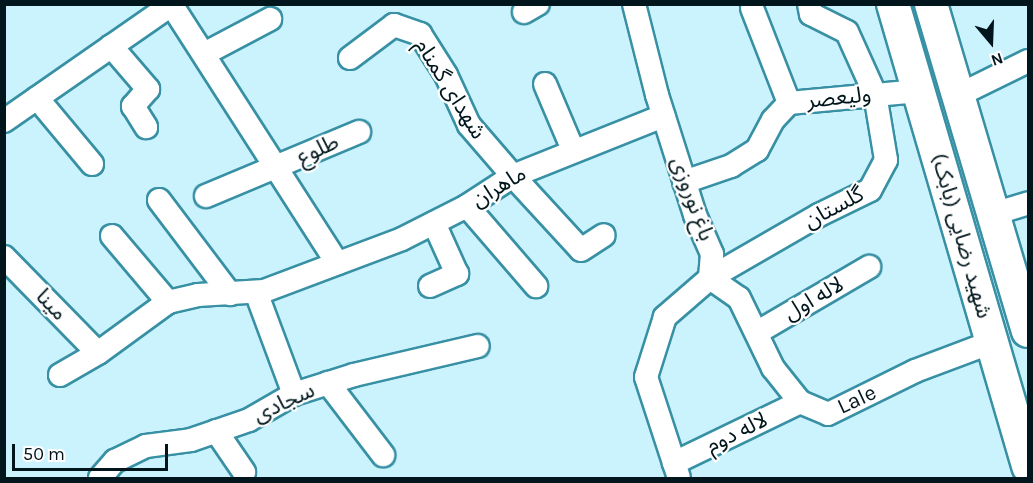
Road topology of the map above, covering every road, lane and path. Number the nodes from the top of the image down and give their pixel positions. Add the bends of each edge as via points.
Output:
1 (634, 4) edge
2 (809, 4) edge
3 (893, 4) edge
4 (931, 4) edge
5 (171, 5) edge
6 (752, 8) dead end
7 (270, 20) dead end
8 (111, 46) junction
9 (204, 54) junction
10 (350, 58) dead end
11 (1029, 61) edge
12 (545, 84) dead end
13 (918, 91) junction
14 (875, 94) junction
15 (957, 96) junction
16 (37, 98) junction
17 (789, 103) junction
18 (663, 116) junction
19 (4, 121) edge
20 (146, 127) dead end
21 (359, 132) dead end
22 (573, 150) junction
23 (92, 164) dead end
24 (278, 169) junction
25 (513, 176) junction
26 (684, 182) junction
27 (206, 196) dead end
28 (952, 196) junction
29 (159, 200) dead end
30 (988, 200) junction
31 (1029, 203) edge
32 (467, 206) junction
33 (434, 223) junction
34 (604, 235) dead end
35 (112, 236) dead end
36 (4, 257) edge
37 (337, 263) junction
38 (869, 267) dead end
39 (710, 278) junction
40 (430, 286) dead end
41 (536, 286) dead end
42 (256, 292) junction
43 (230, 294) junction
44 (168, 302) junction
45 (1029, 331) edge
46 (758, 332) junction
47 (992, 342) junction
48 (478, 346) dead end
49 (98, 353) junction
50 (60, 375) dead end
51 (328, 383) junction
52 (294, 394) junction
53 (800, 402) junction
54 (216, 431) junction
55 (383, 455) dead end
56 (1029, 467) edge
57 (676, 471) edge
58 (244, 472) dead end
59 (100, 478) edge

1 - 18 street, باغ نوروزی
2 - 14 street, گلستان via 811,14 847,32
3 - 13 main road, شهید رضایی (بابک)
4 - 15 main road, شهید رضایی (بابک)
5 - 8 street
5 - 9 street
6 - 17 street
7 - 9 street
8 - 16 street
8 - 20 street via 148,89 134,106
9 - 24 street
10 - 25 street, شهدای گمنام via 394,26 420,34 446,75 468,125
11 - 15 street
12 - 22 street
13 - 14 street, ولیعصر
13 - 28 main road, شهید رضایی (بابک)
14 - 17 street, ولیعصر
14 - 39 street, گلستان via 886,160 870,190
15 - 30 main road, شهید رضایی (بابک)
16 - 19 street
16 - 23 street
17 - 26 street, ولیعصر via 773,120 757,150 731,166
18 - 22 street, ماهران
18 - 26 street, باغ نوروزی
21 - 24 street, طلوع
22 - 25 street, ماهران
24 - 27 street, طلوع via 241,179
24 - 37 street
25 - 32 street, ماهران
25 - 34 street via 581,250
26 - 39 street, باغ نوروزی via 712,254
28 - 30 main road
28 - 47 main road, شهید رضایی (بابک)
29 - 43 street
30 - 31 street
30 - 45 main road, شهید رضایی (بابک)
32 - 33 street, ماهران
32 - 41 street
33 - 37 street, ماهران
33 - 40 street via 457,274
35 - 44 street
36 - 49 street, مینا
37 - 42 street, ماهران
38 - 46 street, لاله اول
39 - 46 street, Lale via 740,298
39 - 57 street via 665,317 646,377
42 - 43 street, ماهران
42 - 52 street
43 - 44 street, ماهران
44 - 49 street, ماهران
46 - 53 street, Lale via 773,368
47 - 53 street, Lale via 915,371 828,414
47 - 56 main road, شهید رضایی (بابک)
48 - 51 street, سجادی
49 - 50 street, ماهران
51 - 52 street, سجادی
51 - 55 street
52 - 54 street, سجادی via 249,420
53 - 57 street, لاله دوم
54 - 58 street
54 - 59 street, سجادی via 191,440 146,446 115,461

